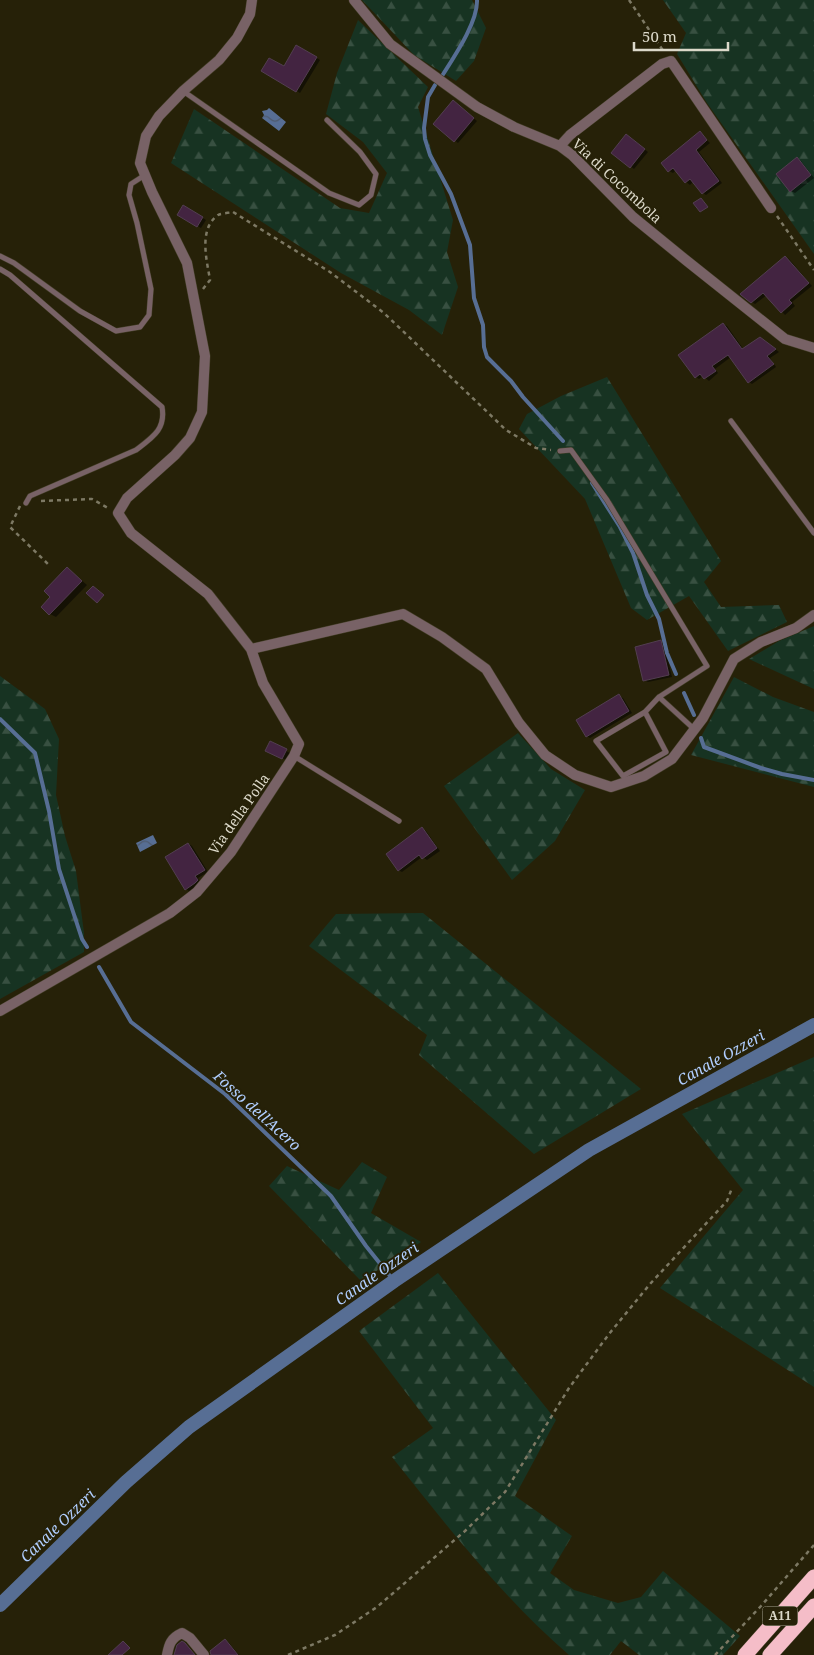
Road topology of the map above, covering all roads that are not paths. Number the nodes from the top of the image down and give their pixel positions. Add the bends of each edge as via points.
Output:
1 (252, 0) edge
2 (354, 0) edge
3 (183, 91) junction
4 (327, 120) dead end
5 (560, 146) junction
6 (145, 175) junction
7 (771, 208) road end
8 (0, 256) edge
9 (0, 269) edge
10 (814, 348) edge
11 (731, 421) dead end
12 (560, 451) road end
13 (26, 503) road end
14 (814, 533) edge
15 (814, 615) edge
16 (250, 649) junction
17 (659, 697) junction
18 (645, 712) junction
19 (695, 729) junction
20 (294, 756) junction
21 (399, 821) dead end
22 (0, 1011) edge
23 (814, 1577) edge
24 (814, 1606) edge
25 (166, 1655) edge
26 (204, 1655) edge
27 (745, 1655) edge
28 (770, 1655) edge

1 - 3 street via 250,14 237,38 219,60
2 - 5 street, Via di Cocombola via 390,44 477,108
3 - 4 lane via 329,193 359,205 371,195 376,174 360,152
3 - 6 street via 159,116 146,136 140,163
5 - 7 street via 662,64 671,61
5 - 10 street, Via di Cocombola via 634,217 785,339
6 - 8 lane via 132,184 129,195 151,289 149,315 140,328 116,332
6 - 16 street via 187,263 205,356 202,412 190,438 175,456 126,498 118,513 131,533 208,594
9 - 13 lane via 162,407 164,417 151,439 136,450 30,496
11 - 14 lane
12 - 17 lane via 571,450 607,500 707,666
15 - 19 street via 796,628 761,642 734,659
16 - 19 street via 403,614 486,669 519,722 544,754 575,775 611,787 644,776 672,759
16 - 20 street via 263,683 299,744
17 - 18 lane
17 - 19 lane
18 - 18 lane via 666,752 623,776 596,741
20 - 21 lane
20 - 22 street, Via della Polla via 231,852 197,892 170,913
23 - 27 highway, A11
24 - 28 highway, A11
25 - 26 street via 170,1642 182,1633

